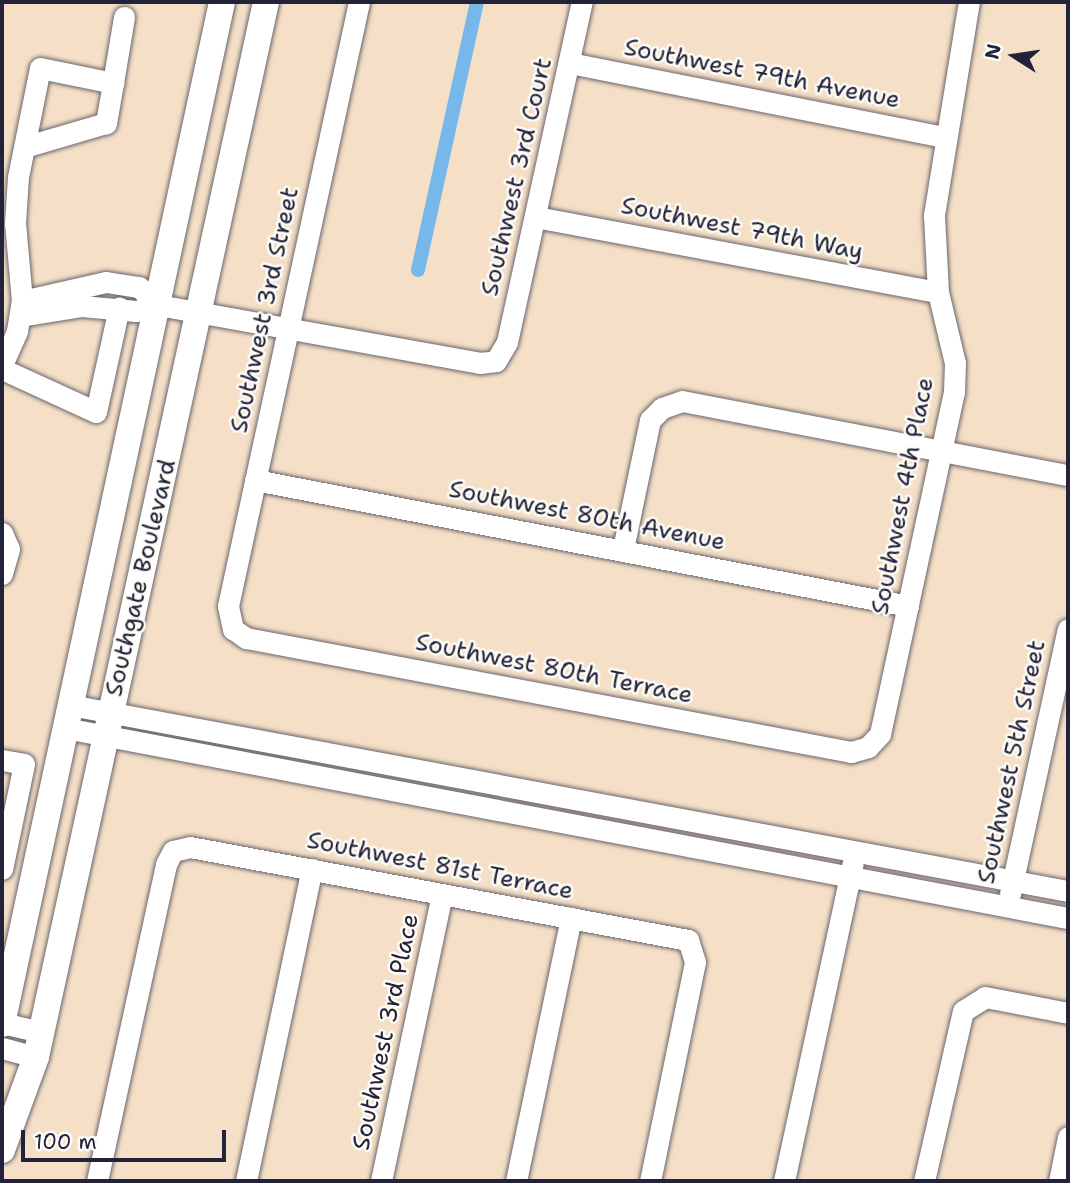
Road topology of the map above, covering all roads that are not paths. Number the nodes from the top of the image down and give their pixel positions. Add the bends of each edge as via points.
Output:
1 (222, 2) edge
2 (266, 2) edge
3 (359, 2) edge
4 (582, 2) edge
5 (969, 2) edge
6 (124, 17) dead end
7 (570, 63) junction
8 (113, 83) junction
9 (944, 137) junction
10 (24, 147) junction
11 (10, 179) edge
12 (536, 217) junction
13 (937, 292) junction
14 (158, 305) junction
15 (119, 307) junction
16 (21, 308) junction
17 (200, 313) junction
18 (288, 327) junction
19 (2, 367) edge
20 (941, 452) junction
21 (1068, 475) edge
22 (255, 481) junction
23 (2, 533) edge
24 (623, 549) junction
25 (2, 574) edge
26 (908, 606) junction
27 (233, 629) joint
28 (1068, 631) edge
29 (68, 717) junction
30 (108, 725) junction
31 (868, 747) joint
32 (2, 760) edge
33 (856, 851) junction
34 (2, 869) edge
35 (312, 869) junction
36 (850, 877) junction
37 (1013, 881) junction
38 (1068, 891) edge
39 (442, 894) junction
40 (1007, 906) junction
41 (571, 918) junction
42 (1068, 918) edge
43 (1068, 1013) edge
44 (2, 1023) edge
45 (38, 1044) junction
46 (2, 1048) edge
47 (1068, 1137) edge
48 (2, 1150) edge
49 (97, 1181) edge
50 (246, 1181) edge
51 (381, 1181) edge
52 (516, 1181) edge
53 (650, 1181) edge
54 (784, 1181) edge
55 (924, 1181) edge
56 (1059, 1181) edge

1 - 14 main road, Southgate Boulevard
2 - 17 main road, Southgate Boulevard
3 - 18 street, Southwest 3rd Street
4 - 7 street, Southwest 3rd Court
5 - 9 street, Southwest 4th Place
6 - 8 street
7 - 9 street, Southwest 79th Avenue
7 - 12 street, Southwest 3rd Court
8 - 10 street via 106,123
8 - 10 street via 40,68
9 - 13 street, Southwest 4th Place via 934,215
10 - 11 street
11 - 16 street
12 - 13 street, Southwest 79th Way
12 - 18 street, Southwest 3rd Court via 507,342 496,360 480,363
13 - 20 street, Southwest 4th Place via 955,363 954,392
14 - 15 street via 135,311
14 - 16 street via 139,287 106,282
14 - 17 street
14 - 29 main road, Southgate Boulevard
15 - 16 street
15 - 19 street via 96,412
16 - 19 street
17 - 18 street
17 - 30 main road, Southgate Boulevard
18 - 22 street, Southwest 3rd Street
20 - 21 street
20 - 24 street via 682,401 662,408 650,421
20 - 26 street, Southwest 4th Place
22 - 24 street, Southwest 80th Avenue
22 - 27 street, Southwest 3rd Street via 228,606
23 - 25 street via 9,549
24 - 26 street, Southwest 80th Avenue
26 - 31 street, Southwest 4th Place via 880,734
27 - 31 street, Southwest 80th Terrace via 246,638 851,752
28 - 37 street, Southwest 5th Street
29 - 30 street
29 - 44 main road, Southgate Boulevard
30 - 33 street
30 - 36 street
30 - 45 main road, Southgate Boulevard
32 - 34 street via 24,764
33 - 36 street
33 - 37 street
35 - 39 street, Southwest 81st Terrace
35 - 49 street, Southwest 81st Terrace via 190,846 173,851 166,864
35 - 50 street
36 - 40 street
36 - 54 street
37 - 38 street
37 - 40 street, Southwest 5th Street
39 - 41 street, Southwest 81st Terrace
39 - 51 street, Southwest 3rd Place
40 - 42 street
41 - 52 street
41 - 53 street, Southwest 81st Terrace via 688,940 694,949
43 - 55 street via 985,997 963,1011
44 - 45 street
45 - 46 street
45 - 48 main road, Southgate Boulevard
47 - 56 street

